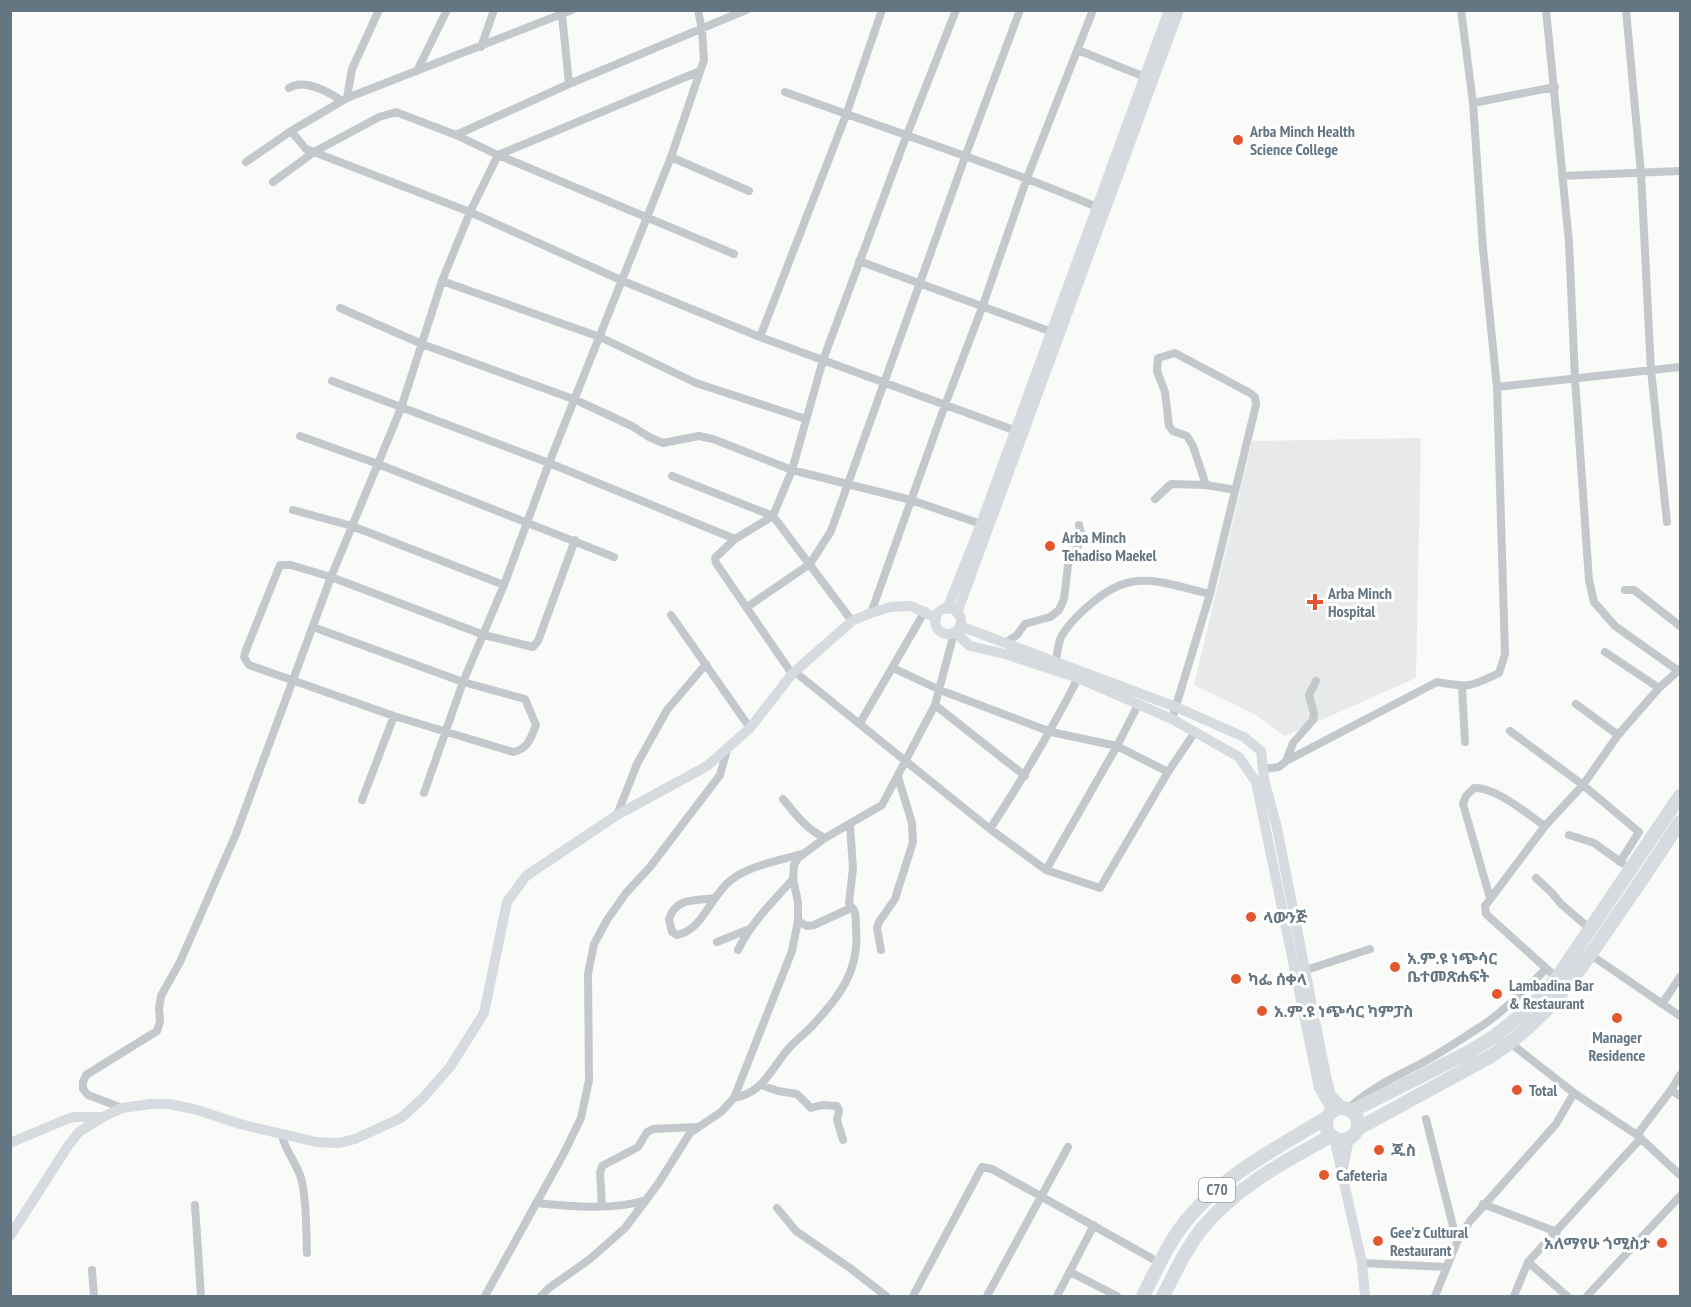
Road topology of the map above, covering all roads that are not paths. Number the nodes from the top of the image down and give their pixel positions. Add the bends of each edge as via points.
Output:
1 (379, 10) edge
2 (447, 10) edge
3 (494, 10) edge
4 (572, 10) edge
5 (698, 10) edge
6 (746, 10) edge
7 (882, 10) edge
8 (956, 10) edge
9 (1020, 10) edge
10 (1092, 10) edge
11 (1169, 10) edge
12 (1179, 10) edge
13 (1461, 10) edge
14 (1546, 10) edge
15 (1626, 10) edge
16 (558, 15) edge
17 (702, 30) junction
18 (481, 47) junction
19 (1078, 50) junction
20 (417, 71) junction
21 (700, 71) junction
22 (1145, 77) junction
23 (569, 84) junction
24 (1555, 87) junction
25 (289, 88) dead end
26 (785, 92) dead end
27 (345, 99) junction
28 (1473, 103) junction
29 (846, 115) junction
30 (291, 131) junction
31 (456, 135) junction
32 (906, 137) junction
33 (314, 152) junction
34 (498, 155) junction
35 (671, 157) junction
36 (964, 157) junction
37 (246, 162) dead end
38 (1680, 171) edge
39 (1641, 173) junction
40 (1562, 176) junction
41 (1028, 178) junction
42 (273, 182) dead end
43 (749, 191) dead end
44 (1097, 207) junction
45 (470, 212) junction
46 (648, 218) junction
47 (734, 254) dead end
48 (859, 261) junction
49 (442, 281) junction
50 (623, 281) junction
51 (919, 282) junction
52 (983, 305) junction
53 (340, 308) dead end
54 (1052, 332) junction
55 (600, 337) junction
56 (760, 337) junction
57 (422, 344) junction
58 (823, 360) junction
59 (1680, 367) edge
60 (1651, 370) junction
61 (1575, 379) junction
62 (332, 381) dead end
63 (884, 382) junction
64 (1497, 387) junction
65 (576, 400) junction
66 (945, 405) junction
67 (401, 408) junction
68 (806, 419) junction
69 (1020, 433) junction
70 (300, 436) dead end
71 (549, 463) junction
72 (378, 464) junction
73 (792, 470) junction
74 (672, 476) dead end
75 (848, 484) junction
76 (1206, 484) junction
77 (1235, 490) junction
78 (1155, 499) dead end
79 (911, 501) junction
80 (293, 510) dead end
81 (772, 516) junction
82 (1667, 522) dead end
83 (527, 523) junction
84 (981, 524) junction
85 (1079, 525) dead end
86 (352, 526) junction
87 (735, 539) junction
88 (576, 540) junction
89 (614, 557) dead end
90 (810, 564) junction
91 (331, 577) junction
92 (504, 585) junction
93 (1625, 590) dead end
94 (1210, 594) junction
95 (747, 607) junction
96 (924, 611) junction
97 (952, 611) junction
98 (871, 613) junction
99 (671, 615) dead end
100 (936, 618) junction
101 (852, 621) junction
102 (1680, 626) edge
103 (314, 627) junction
104 (956, 630) junction
105 (484, 634) junction
106 (1005, 643) junction
107 (1605, 652) dead end
108 (1056, 662) junction
109 (706, 664) junction
110 (893, 668) junction
111 (1680, 671) edge
112 (793, 673) junction
113 (1078, 678) junction
114 (292, 679) junction
115 (462, 681) junction
116 (1316, 681) dead end
117 (1462, 687) junction
118 (1659, 688) junction
119 (940, 690) junction
120 (1576, 704) dead end
121 (935, 705) junction
122 (1138, 705) junction
123 (1176, 707) junction
124 (394, 716) junction
125 (1172, 719) junction
126 (860, 723) junction
127 (750, 728) junction
128 (1510, 731) dead end
129 (1051, 732) junction
130 (1195, 732) junction
131 (446, 733) junction
132 (1618, 735) junction
133 (1465, 742) dead end
134 (1117, 746) junction
135 (727, 750) junction
136 (1286, 761) junction
137 (905, 762) junction
138 (1263, 769) junction
139 (1168, 772) junction
140 (1025, 776) junction
141 (898, 777) junction
142 (1583, 785) junction
143 (424, 793) dead end
144 (1680, 796) edge
145 (783, 799) dead end
146 (362, 800) dead end
147 (617, 815) junction
148 (850, 825) junction
149 (1545, 826) junction
150 (1680, 826) edge
151 (990, 829) junction
152 (1569, 836) dead end
153 (825, 838) junction
154 (810, 851) junction
155 (1277, 861) junction
156 (1625, 865) junction
157 (1046, 870) junction
158 (793, 879) junction
159 (1536, 879) dead end
160 (715, 898) junction
161 (1490, 898) junction
162 (851, 908) junction
163 (798, 921) junction
164 (1590, 929) junction
165 (747, 930) junction
166 (717, 942) dead end
167 (1370, 949) dead end
168 (738, 950) dead end
169 (881, 950) dead end
170 (1591, 955) junction
171 (1306, 970) junction
172 (1552, 973) junction
173 (1680, 977) edge
174 (1662, 1004) junction
175 (1680, 1016) edge
176 (1500, 1033) junction
177 (1510, 1044) junction
178 (1680, 1075) edge
179 (761, 1084) junction
180 (1671, 1090) junction
181 (1574, 1093) junction
182 (1680, 1096) edge
183 (734, 1098) junction
184 (122, 1108) junction
185 (1340, 1111) junction
186 (103, 1117) junction
187 (1426, 1119) dead end
188 (698, 1127) junction
189 (1353, 1134) junction
190 (282, 1135) junction
191 (1639, 1136) junction
192 (1333, 1137) junction
193 (843, 1140) dead end
194 (10, 1143) edge
195 (1068, 1147) dead end
196 (1342, 1174) junction
197 (1680, 1175) edge
198 (1040, 1196) junction
199 (1680, 1196) edge
200 (648, 1200) junction
201 (536, 1203) junction
202 (195, 1204) dead end
203 (1483, 1204) junction
204 (602, 1206) junction
205 (777, 1208) dead end
206 (1094, 1225) junction
207 (1557, 1232) junction
208 (10, 1236) edge
209 (1457, 1242) junction
210 (307, 1254) dead end
211 (1528, 1262) junction
212 (1160, 1263) junction
213 (1362, 1263) junction
214 (1446, 1267) junction
215 (92, 1270) dead end
216 (1070, 1272) junction
217 (94, 1296) edge
218 (201, 1296) edge
219 (485, 1296) edge
220 (541, 1296) edge
221 (886, 1296) edge
222 (913, 1296) edge
223 (987, 1296) edge
224 (1057, 1296) edge
225 (1117, 1296) edge
226 (1143, 1296) edge
227 (1163, 1296) edge
228 (1365, 1296) edge
229 (1435, 1296) edge
230 (1514, 1296) edge
231 (1568, 1296) edge
232 (1587, 1296) edge

1 - 27 street via 352,69
2 - 20 street
3 - 18 street
4 - 16 street
5 - 17 street
6 - 17 street
7 - 29 street
8 - 32 street
9 - 36 street
10 - 19 street
11 - 22 main road
12 - 69 main road
13 - 28 street
14 - 24 street
15 - 39 street
16 - 18 street
16 - 23 street
17 - 21 street via 704,60
17 - 23 street
18 - 20 street
19 - 22 street
19 - 41 street
20 - 27 street
21 - 34 street
21 - 35 street
22 - 44 main road
23 - 31 street
24 - 28 street
24 - 40 street
25 - 27 street via 304,84
26 - 29 street
27 - 30 street
28 - 64 street
29 - 32 street
29 - 56 street
30 - 33 street via 306,149
30 - 37 street
31 - 33 street via 396,112
31 - 34 street
32 - 36 street
32 - 48 street
33 - 42 street
33 - 45 street
34 - 45 street
34 - 46 street
35 - 43 street
35 - 46 street
36 - 41 street
36 - 51 street
38 - 39 street
39 - 40 street
39 - 60 street
40 - 61 street
41 - 44 street
41 - 52 street
44 - 54 main road
45 - 49 street
45 - 50 street
46 - 47 street
46 - 50 street
48 - 51 street
48 - 58 street
49 - 55 street
49 - 57 street
50 - 55 street
50 - 56 street
51 - 52 street
51 - 63 street
52 - 54 street
52 - 66 street
53 - 57 street
54 - 69 main road
55 - 65 street
55 - 68 street via 696,383
56 - 58 street
57 - 65 street
57 - 67 street
58 - 63 street
58 - 68 street
59 - 60 street
60 - 61 street
60 - 82 street
61 - 64 street
61 - 111 street via 1589,580 1594,602 1615,626
62 - 67 street
63 - 66 street
63 - 75 street
64 - 117 street via 1505,654 1498,673
65 - 71 street
65 - 73 street via 663,443 692,437 713,439
66 - 69 street
66 - 79 street
67 - 71 street
67 - 72 street
68 - 73 street
69 - 84 main road
69 - 97 main road
70 - 72 street
71 - 83 street
71 - 87 street
72 - 83 street
72 - 86 street
73 - 75 street
73 - 81 street
74 - 81 street
75 - 79 street
75 - 90 street via 831,531
76 - 77 street
76 - 77 street via 1187,436 1169,426 1165,392 1156,371 1158,358 1167,354 1175,353 1255,397
76 - 78 street via 1171,484
77 - 94 street
79 - 84 street
79 - 98 street
80 - 86 street
81 - 87 street
81 - 90 street
83 - 88 street
83 - 92 street
84 - 97 main road
85 - 106 street via 1081,533 1068,565 1065,599 1059,610 1050,617 1025,624
86 - 91 street
86 - 92 street
87 - 95 street via 717,554 716,563
88 - 89 street
88 - 105 street via 533,647
90 - 95 street
90 - 101 street
91 - 103 street
91 - 105 street
91 - 114 street via 280,565 246,650 244,657 249,665
92 - 105 street
93 - 102 street via 1634,590
94 - 108 street via 1146,581 1122,585 1102,594 1061,636
94 - 123 street
95 - 112 street
96 - 98 main road via 911,606
96 - 100 main road
96 - 110 street
97 - 100 main road via 940,612
97 - 104 main road via 961,618
98 - 101 main road
99 - 109 street
100 - 104 main road via 938,630 946,634
101 - 112 main road
103 - 114 street
103 - 115 street
104 - 106 main road
104 - 113 main road via 970,646
104 - 119 street
105 - 115 street
106 - 108 main road
107 - 118 street
108 - 123 main road
109 - 127 street
109 - 147 street via 667,710 637,764
110 - 119 street
110 - 126 street
111 - 118 street
112 - 126 street
112 - 127 main road
113 - 122 main road
113 - 129 street
114 - 124 street
114 - 184 street via 236,834 161,996 157,1031 86,1075 82,1082 88,1095
115 - 131 street
115 - 131 street via 525,699 536,725 529,743 521,751 513,752
116 - 136 street via 1309,694 1312,720 1293,742
117 - 133 street
117 - 136 street via 1437,682
118 - 132 street
119 - 121 street
119 - 129 street
120 - 132 street
121 - 137 street
121 - 140 street
122 - 125 main road
122 - 134 street
123 - 125 street
123 - 138 main road via 1244,737 1261,751
124 - 131 street
124 - 146 street
125 - 130 main road
126 - 137 street
127 - 135 main road
128 - 142 street
129 - 134 street
129 - 140 street
130 - 139 street
130 - 155 main road via 1239,757 1250,770 1256,782 1265,832
131 - 143 street
132 - 142 street
134 - 139 street
134 - 157 street
135 - 147 main road via 708,766
135 - 201 street via 720,775 626,893 594,944 588,974 589,1080 581,1118
136 - 138 street via 1279,767
137 - 141 street
137 - 151 street
138 - 155 main road via 1276,828
139 - 157 street via 1100,888
140 - 151 street
141 - 148 street via 882,805
141 - 169 street via 912,823 913,842 895,899 877,928
142 - 149 street
142 - 156 street via 1639,832
144 - 156 highway, C70
145 - 153 street via 805,825
147 - 190 main road via 538,867 515,890 502,917 484,1013 450,1067 423,1098 401,1118 355,1139 316,1142
148 - 153 street
148 - 162 street
149 - 161 street
149 - 161 street via 1488,790 1474,788 1466,796 1463,804
150 - 170 highway
151 - 157 street
152 - 156 street via 1594,843
153 - 154 street
154 - 158 street via 798,858
154 - 160 street via 742,873
155 - 171 main road
155 - 185 main road via 1318,1088
156 - 164 highway, C70
158 - 163 street
158 - 165 street
159 - 164 street
160 - 160 street via 691,929 672,932 669,919 681,902
161 - 172 street via 1485,914
162 - 163 street via 814,925
162 - 179 street via 855,912 858,945 843,987
163 - 183 street via 792,951
164 - 172 highway, C70
165 - 166 street
165 - 168 street
167 - 171 street
170 - 174 street
170 - 177 highway via 1548,1010
171 - 185 main road via 1331,1095
172 - 176 highway, C70 via 1530,1007
172 - 185 street via 1479,1028
173 - 174 street
174 - 175 street
176 - 177 street
176 - 185 highway, C70 via 1467,1053
177 - 181 street
177 - 189 highway
178 - 180 street
179 - 183 street via 756,1091
179 - 193 street via 797,1094 811,1108 837,1106
180 - 182 street
180 - 191 street
181 - 191 street
181 - 203 street via 1556,1124
183 - 188 street
184 - 186 main road
184 - 190 main road via 170,1104
185 - 189 highway via 1357,1119
185 - 192 highway via 1326,1128
185 - 212 highway, C70 via 1248,1165 1224,1184 1189,1218
186 - 194 main road via 74,1117
186 - 208 main road via 79,1132 68,1146
187 - 209 street
188 - 200 street via 682,1144
188 - 204 street via 653,1129 638,1147 602,1166
189 - 192 highway
189 - 196 main road
190 - 210 street via 302,1181
191 - 197 street
191 - 207 street
192 - 196 main road
192 - 227 highway, C70 via 1250,1183 1223,1206 1182,1260
195 - 198 street
196 - 213 main road
198 - 206 street
198 - 222 street via 992,1169 981,1167
198 - 223 street
199 - 232 street
200 - 204 street
200 - 220 street via 609,1243
201 - 204 street
201 - 219 street
202 - 218 street
203 - 207 street
203 - 209 street
205 - 221 street via 796,1231
206 - 212 street
206 - 216 street
207 - 211 street
209 - 214 street
211 - 230 street
211 - 231 street
212 - 226 highway, C70
213 - 214 street
213 - 228 main road
214 - 229 street
215 - 217 street
216 - 224 street
216 - 225 street

